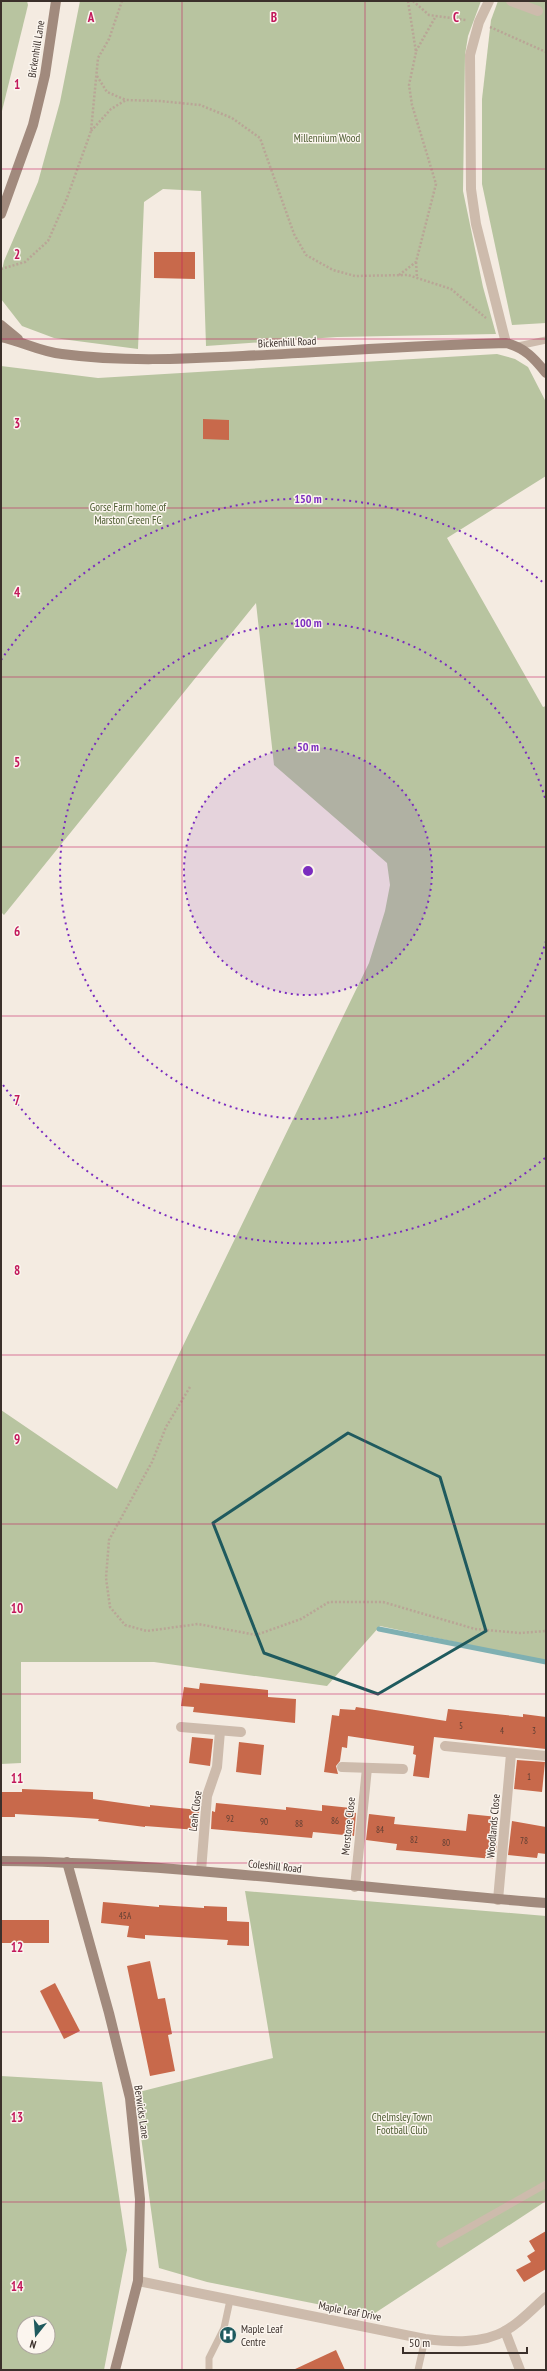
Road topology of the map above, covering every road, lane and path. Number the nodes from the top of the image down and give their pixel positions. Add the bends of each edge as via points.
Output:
1 (56, 1) edge
2 (122, 1) edge
3 (408, 1) edge
4 (413, 1) edge
5 (489, 1) edge
6 (511, 1) edge
7 (538, 11) dead end
8 (436, 16) junction
9 (479, 22) junction
10 (416, 52) junction
11 (546, 52) edge
12 (97, 75) junction
13 (126, 100) junction
14 (91, 131) junction
15 (1, 214) edge
16 (416, 262) junction
17 (1, 269) edge
18 (398, 275) junction
19 (417, 278) junction
20 (500, 319) junction
21 (1, 325) edge
22 (1, 337) edge
23 (546, 340) edge
24 (20, 341) junction
25 (506, 343) junction
26 (518, 346) junction
27 (546, 373) edge
28 (190, 1387) dead end
29 (546, 1631) edge
30 (181, 1727) dead end
31 (220, 1731) junction
32 (241, 1732) dead end
33 (445, 1746) dead end
34 (511, 1754) junction
35 (546, 1756) edge
36 (342, 1767) dead end
37 (367, 1768) junction
38 (403, 1769) dead end
39 (1, 1861) edge
40 (67, 1862) junction
41 (201, 1871) junction
42 (355, 1887) junction
43 (498, 1900) junction
44 (546, 1903) edge
45 (546, 2184) edge
46 (440, 2244) dead end
47 (138, 2282) junction
48 (546, 2297) edge
49 (230, 2300) junction
50 (505, 2331) junction
51 (425, 2339) junction
52 (115, 2370) edge
53 (209, 2370) edge
54 (418, 2370) edge
55 (520, 2370) edge

1 - 15 street, Bickenhill Lane via 45,75 33,125
2 - 12 path via 109,39 98,58
3 - 10 path
4 - 8 path via 429,15
5 - 9 street
6 - 7 street
8 - 9 path
8 - 10 path
9 - 11 path
9 - 20 street via 470,55 471,189 476,224
10 - 16 path via 409,85 412,105 436,184
12 - 13 path via 107,92
12 - 14 path
13 - 14 path via 111,109
13 - 18 path via 200,105 232,118 260,138 294,234 306,255 333,270 355,276
14 - 17 path via 67,198 48,241 25,262
16 - 18 path
16 - 19 path
18 - 19 path
19 - 20 path via 451,289 488,320
20 - 25 street
21 - 24 street, Bickenhill Road
22 - 24 street, Bickenhill Road
23 - 26 lane
24 - 25 street, Bickenhill Road via 60,354 110,359 198,358 370,350 421,345
25 - 26 street, Bickenhill Road
26 - 27 street, Bickenhill Road via 531,355
28 - 29 path via 166,1427 152,1462 109,1540 106,1578 110,1607 126,1625 147,1631 198,1624 256,1635 302,1619 329,1602 383,1602 475,1629 520,1633
30 - 31 street
31 - 32 street
31 - 41 street, Leah Close via 217,1767 207,1796
33 - 34 street
34 - 35 street
34 - 43 street, Woodlands Close
36 - 37 street
37 - 38 street
37 - 42 street, Merstone Close
39 - 40 street, Coleshill Road
40 - 41 street, Coleshill Road
40 - 47 street, Berwicks Lane via 130,2098 140,2199
41 - 42 street, Coleshill Road
42 - 43 street, Coleshill Road
43 - 44 street, Coleshill Road
45 - 46 lane
47 - 49 street, Maple Leaf Drive
47 - 52 street, Berwicks Lane
48 - 50 street, Maple Leaf Drive
49 - 51 street, Maple Leaf Drive
49 - 53 lane via 224,2328 209,2358
50 - 51 street, Maple Leaf Drive via 482,2340
50 - 55 street
51 - 54 lane

